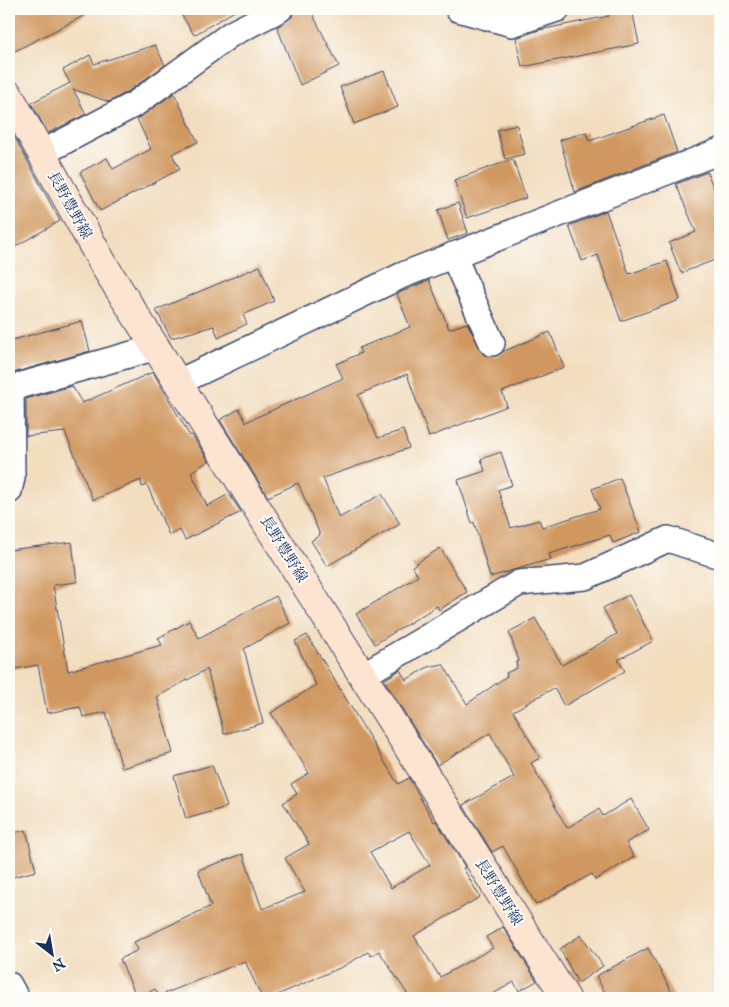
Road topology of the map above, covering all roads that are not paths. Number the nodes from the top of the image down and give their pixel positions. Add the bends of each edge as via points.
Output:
1 (280, 9) edge
2 (458, 9) edge
3 (557, 9) edge
4 (9, 95) edge
5 (720, 152) edge
6 (42, 153) junction
7 (453, 255) junction
8 (492, 343) dead end
9 (156, 347) junction
10 (179, 382) junction
11 (9, 491) edge
12 (720, 556) edge
13 (363, 675) junction
14 (9, 985) edge
15 (16, 998) edge
16 (566, 998) edge

1 - 6 street via 231,34 135,104
2 - 3 street via 512,24
4 - 6 main road, 長野豊野線
5 - 7 street
6 - 9 main road, 長野豊野線 via 105,267
7 - 8 street
7 - 10 street via 402,274
9 - 10 main road, 長野豊野線
9 - 11 street via 11,388 12,478
10 - 13 main road, 長野豊野線
12 - 13 street via 668,539 585,578 519,583
13 - 16 main road, 長野豊野線
14 - 15 street

